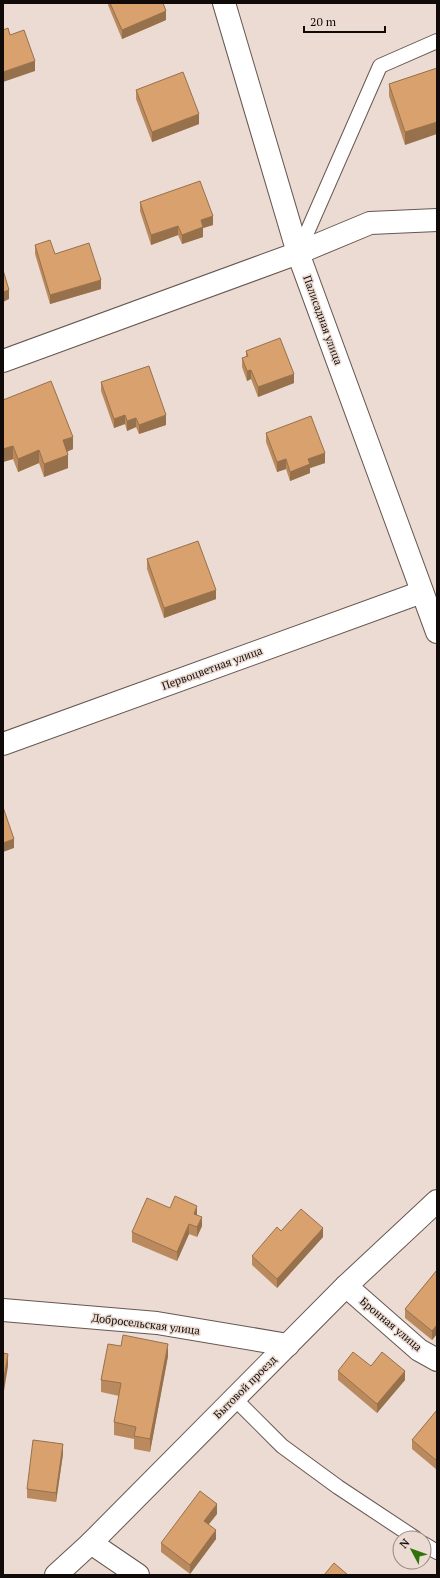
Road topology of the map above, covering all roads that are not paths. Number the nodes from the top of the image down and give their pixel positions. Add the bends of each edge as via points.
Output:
1 (224, 3) edge
2 (437, 41) edge
3 (437, 220) edge
4 (298, 253) junction
5 (3, 361) edge
6 (422, 592) junction
7 (437, 632) edge
8 (3, 744) edge
9 (437, 1201) edge
10 (346, 1286) junction
11 (3, 1310) edge
12 (288, 1345) junction
13 (437, 1360) edge
14 (234, 1398) junction
15 (403, 1530) edge
16 (91, 1543) junction
17 (56, 1575) edge
18 (138, 1575) edge

1 - 4 street, Палисадная улица
2 - 4 lane via 380,66
3 - 4 street via 370,223
4 - 5 street
4 - 6 street, Палисадная улица
6 - 7 street, Палисадная улица
6 - 8 street, Первоцветная улица
9 - 10 street, Бытовой проезд
10 - 12 street, Бытовой проезд
10 - 13 street, Бронная улица via 419,1350
11 - 12 street, Добросельская улица via 156,1323
12 - 14 street, Бытовой проезд
14 - 15 lane via 282,1446
14 - 16 street, Бытовой проезд
16 - 17 street, Бытовой проезд
16 - 18 street

